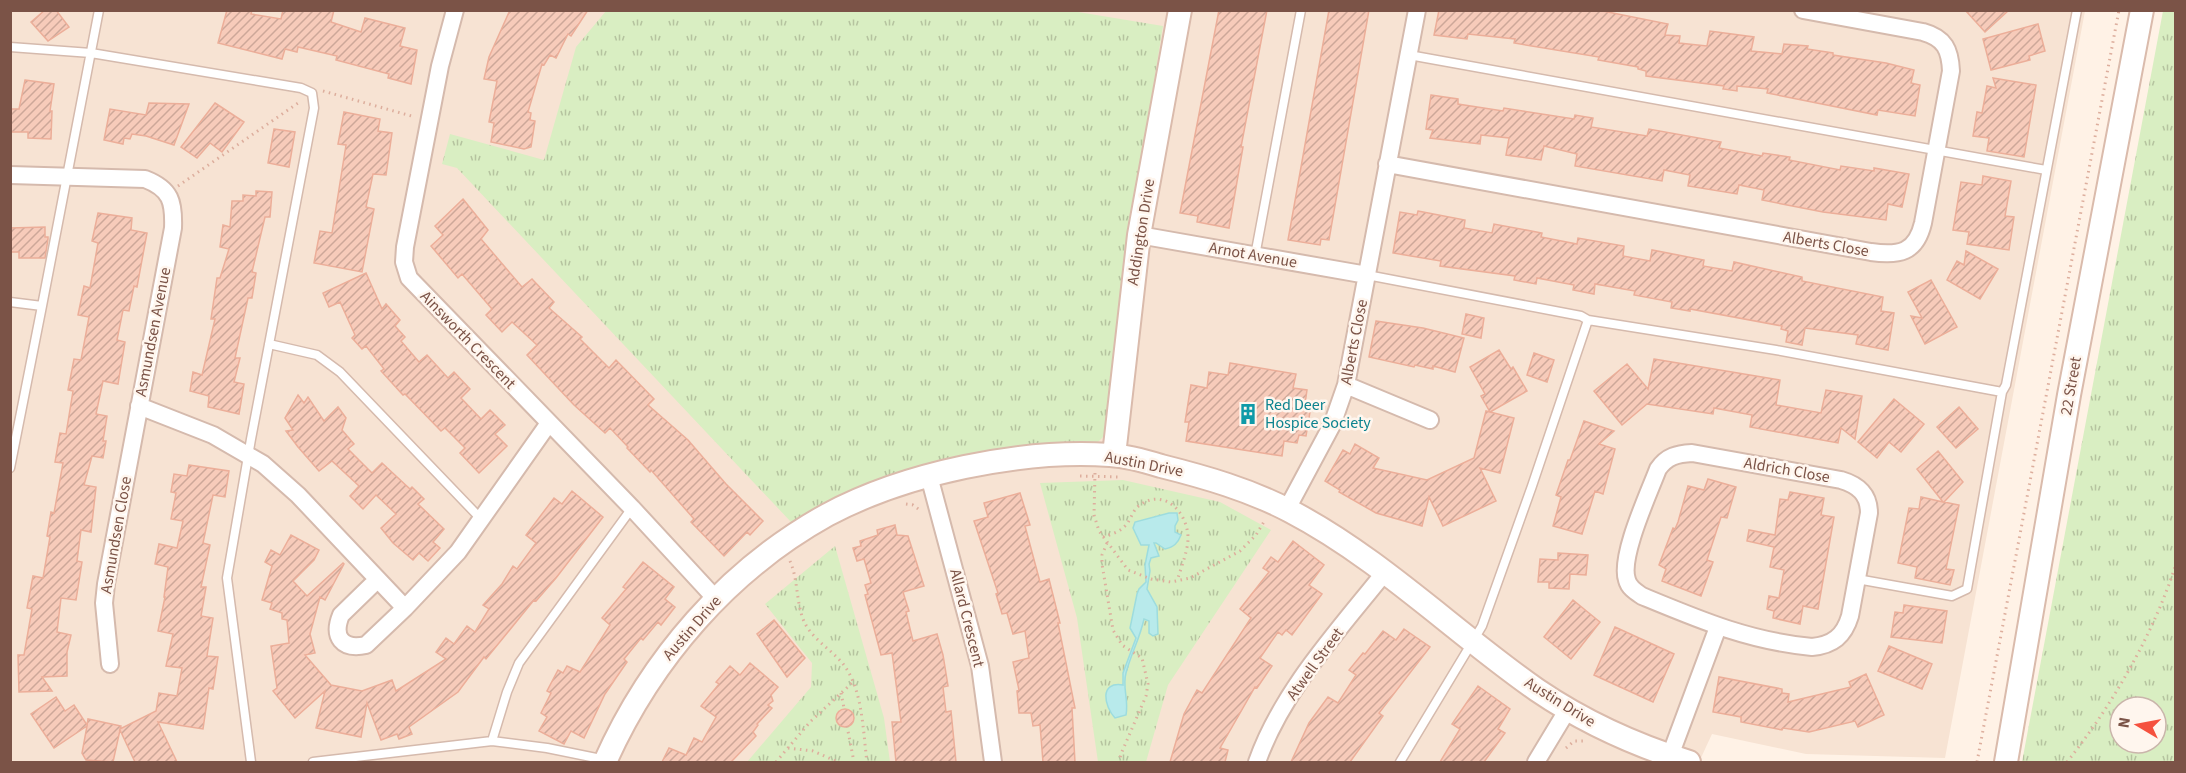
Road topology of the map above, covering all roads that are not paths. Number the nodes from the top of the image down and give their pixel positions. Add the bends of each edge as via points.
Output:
1 (99, 10) edge
2 (1180, 10) edge
3 (1301, 10) edge
4 (1417, 10) edge
5 (1803, 10) edge
6 (2077, 10) edge
7 (2142, 10) edge
8 (451, 12) edge
9 (10, 47) edge
10 (92, 52) junction
11 (1409, 55) junction
12 (1936, 150) junction
13 (1388, 164) junction
14 (2046, 170) junction
15 (10, 175) edge
16 (67, 175) junction
17 (1139, 235) junction
18 (1255, 256) junction
19 (1367, 275) junction
20 (10, 302) edge
21 (42, 306) junction
22 (1588, 320) junction
23 (268, 344) junction
24 (1346, 385) junction
25 (2002, 392) junction
26 (139, 406) junction
27 (1430, 420) dead end
28 (549, 423) junction
29 (248, 455) junction
30 (1114, 455) junction
31 (10, 468) edge
32 (929, 476) junction
33 (632, 508) junction
34 (1287, 509) junction
35 (481, 519) junction
36 (1384, 572) junction
37 (1857, 579) junction
38 (377, 580) junction
39 (716, 599) junction
40 (405, 608) junction
41 (1718, 627) junction
42 (1472, 642) junction
43 (110, 664) dead end
44 (1568, 709) junction
45 (492, 741) junction
46 (1680, 759) edge
47 (606, 761) edge
48 (251, 762) edge
49 (313, 762) edge
50 (993, 762) edge
51 (1257, 762) edge
52 (1401, 762) edge
53 (1536, 762) edge
54 (2006, 762) edge

1 - 10 lane
2 - 17 street, Addington Drive
3 - 18 lane
4 - 11 street, Alberts Close
5 - 12 street, Alberts Close via 1923,32 1944,43 1951,71
6 - 14 lane
7 - 54 street, 22 Street
8 - 28 street, Ainsworth Crescent via 405,247 406,271 415,285
9 - 10 lane
10 - 16 lane
10 - 23 lane via 312,93 314,108
11 - 12 lane
11 - 13 street, Alberts Close
12 - 13 street, Alberts Close via 1920,235 1909,248 1892,255
12 - 14 lane
13 - 19 street, Alberts Close
14 - 25 lane
15 - 16 street
16 - 21 lane
16 - 26 street, Asmundsen Avenue via 145,179 163,187 172,204 173,228
17 - 18 street, Arnot Avenue
17 - 30 street, Addington Drive
18 - 19 street, Arnot Avenue
19 - 22 lane
19 - 24 street, Alberts Close
20 - 21 lane
21 - 31 lane
22 - 25 lane
22 - 42 lane via 1482,626
23 - 29 lane
23 - 35 lane via 317,355 340,372
24 - 27 street
24 - 34 street, Alberts Close via 1332,425
25 - 37 lane via 1967,589 1952,596
26 - 29 street, Asmundsen Avenue via 213,435
26 - 43 street, Asmundsen Close via 106,584
28 - 33 street, Ainsworth Crescent
28 - 35 street
29 - 38 street, Asmundsen Avenue via 298,495
29 - 48 lane via 227,578
30 - 32 street, Austin Drive via 1006,460
30 - 34 street, Austin Drive via 1206,478
32 - 39 street, Austin Drive via 828,515 760,560
32 - 50 street, Allard Crescent via 980,666
33 - 39 street, Ainsworth Crescent
33 - 45 lane via 519,663
34 - 36 street, Austin Drive
35 - 40 street via 444,569
36 - 42 street, Austin Drive
36 - 51 street, Atwell Street via 1292,695
37 - 41 street, Aldrich Close via 1847,627 1840,637 1824,645 1804,646
37 - 41 street, Aldrich Close via 1869,513 1865,494 1858,487 1841,480 1705,455 1671,457 1658,469 1628,550 1626,579 1642,596
38 - 40 street, Asmundsen Avenue
38 - 40 street via 341,615 337,629 341,641 351,646 366,645
39 - 47 street, Austin Drive via 660,665
41 - 46 street
42 - 44 street, Austin Drive
42 - 52 lane
44 - 46 street, Austin Drive via 1607,730
44 - 53 street
45 - 47 lane
45 - 49 lane

